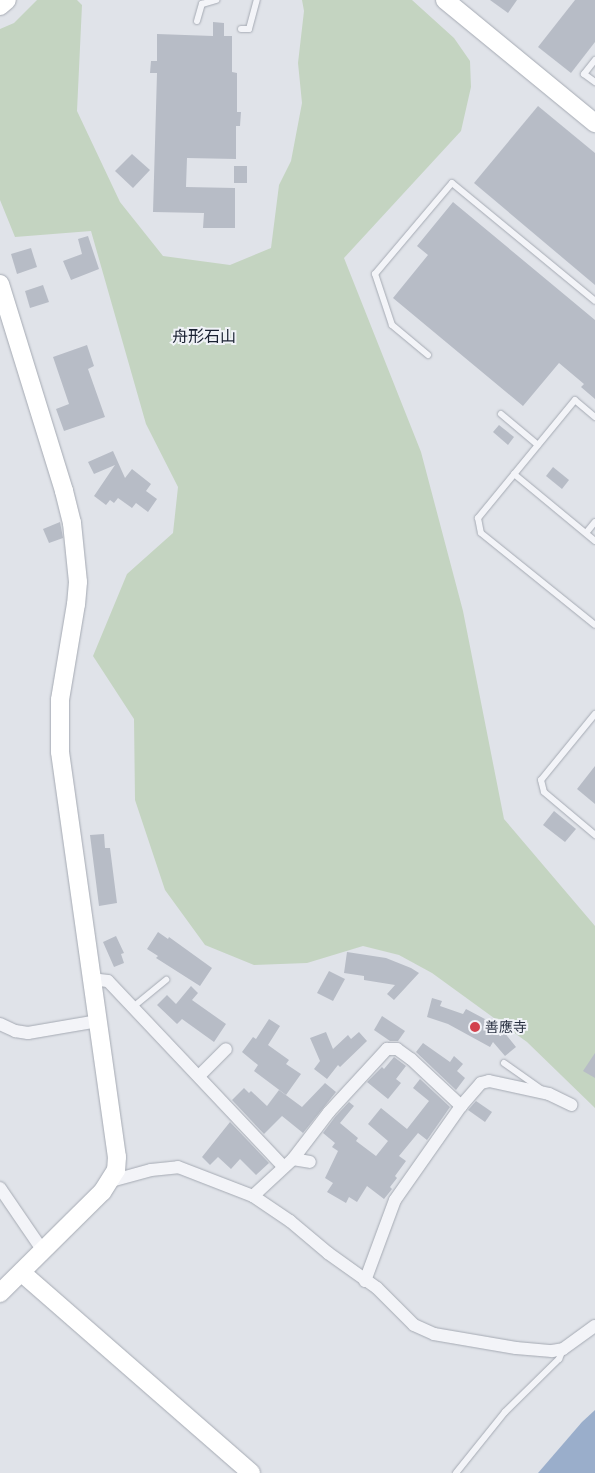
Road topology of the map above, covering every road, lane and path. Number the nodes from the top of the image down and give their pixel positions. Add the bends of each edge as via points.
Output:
1 (7, 0) edge
2 (216, 0) edge
3 (258, 0) edge
4 (445, 0) edge
5 (0, 6) edge
6 (197, 21) dead end
7 (241, 29) dead end
8 (595, 60) edge
9 (595, 82) edge
10 (595, 124) edge
11 (0, 284) edge
12 (595, 301) edge
13 (428, 355) dead end
14 (501, 414) dead end
15 (595, 417) edge
16 (538, 445) junction
17 (514, 474) junction
18 (595, 522) edge
19 (586, 533) junction
20 (595, 541) edge
21 (595, 625) edge
22 (595, 714) edge
23 (595, 835) edge
24 (91, 979) junction
25 (166, 980) dead end
26 (133, 1007) junction
27 (98, 1021) junction
28 (0, 1024) edge
29 (226, 1049) dead end
30 (504, 1063) dead end
31 (199, 1076) junction
32 (549, 1094) junction
33 (572, 1105) dead end
34 (461, 1106) junction
35 (310, 1162) dead end
36 (288, 1163) junction
37 (111, 1181) junction
38 (0, 1188) edge
39 (253, 1196) junction
40 (44, 1251) junction
41 (22, 1273) junction
42 (365, 1281) junction
43 (0, 1293) edge
44 (595, 1326) edge
45 (563, 1349) junction
46 (251, 1473) edge
47 (456, 1473) edge

1 - 5 street
2 - 6 lane via 202,4
3 - 7 lane via 249,29
4 - 10 street
8 - 9 lane via 584,74
11 - 24 street via 64,491 72,530 78,582 58,728
12 - 13 lane via 452,183 374,274 392,325
14 - 16 lane
15 - 16 lane via 574,400
16 - 17 lane
17 - 19 lane
17 - 21 lane via 478,518 481,532
18 - 19 lane
19 - 20 lane
22 - 23 lane via 541,780 544,792
24 - 26 street via 108,981
24 - 27 street
25 - 26 lane
26 - 31 street
27 - 28 street via 28,1033
27 - 37 street via 117,1157
29 - 31 street
30 - 32 lane
31 - 36 street
32 - 33 street
32 - 34 street via 489,1081 481,1083
34 - 36 street via 411,1059 397,1049 387,1049
34 - 42 street via 395,1200
35 - 36 street
36 - 39 street
37 - 39 street via 150,1170 178,1167
37 - 40 street
38 - 40 street
39 - 42 street
40 - 41 street
41 - 43 street
41 - 46 street
42 - 45 street via 377,1288 414,1325 434,1334 523,1349
44 - 45 street
45 - 47 lane via 559,1359 505,1412

